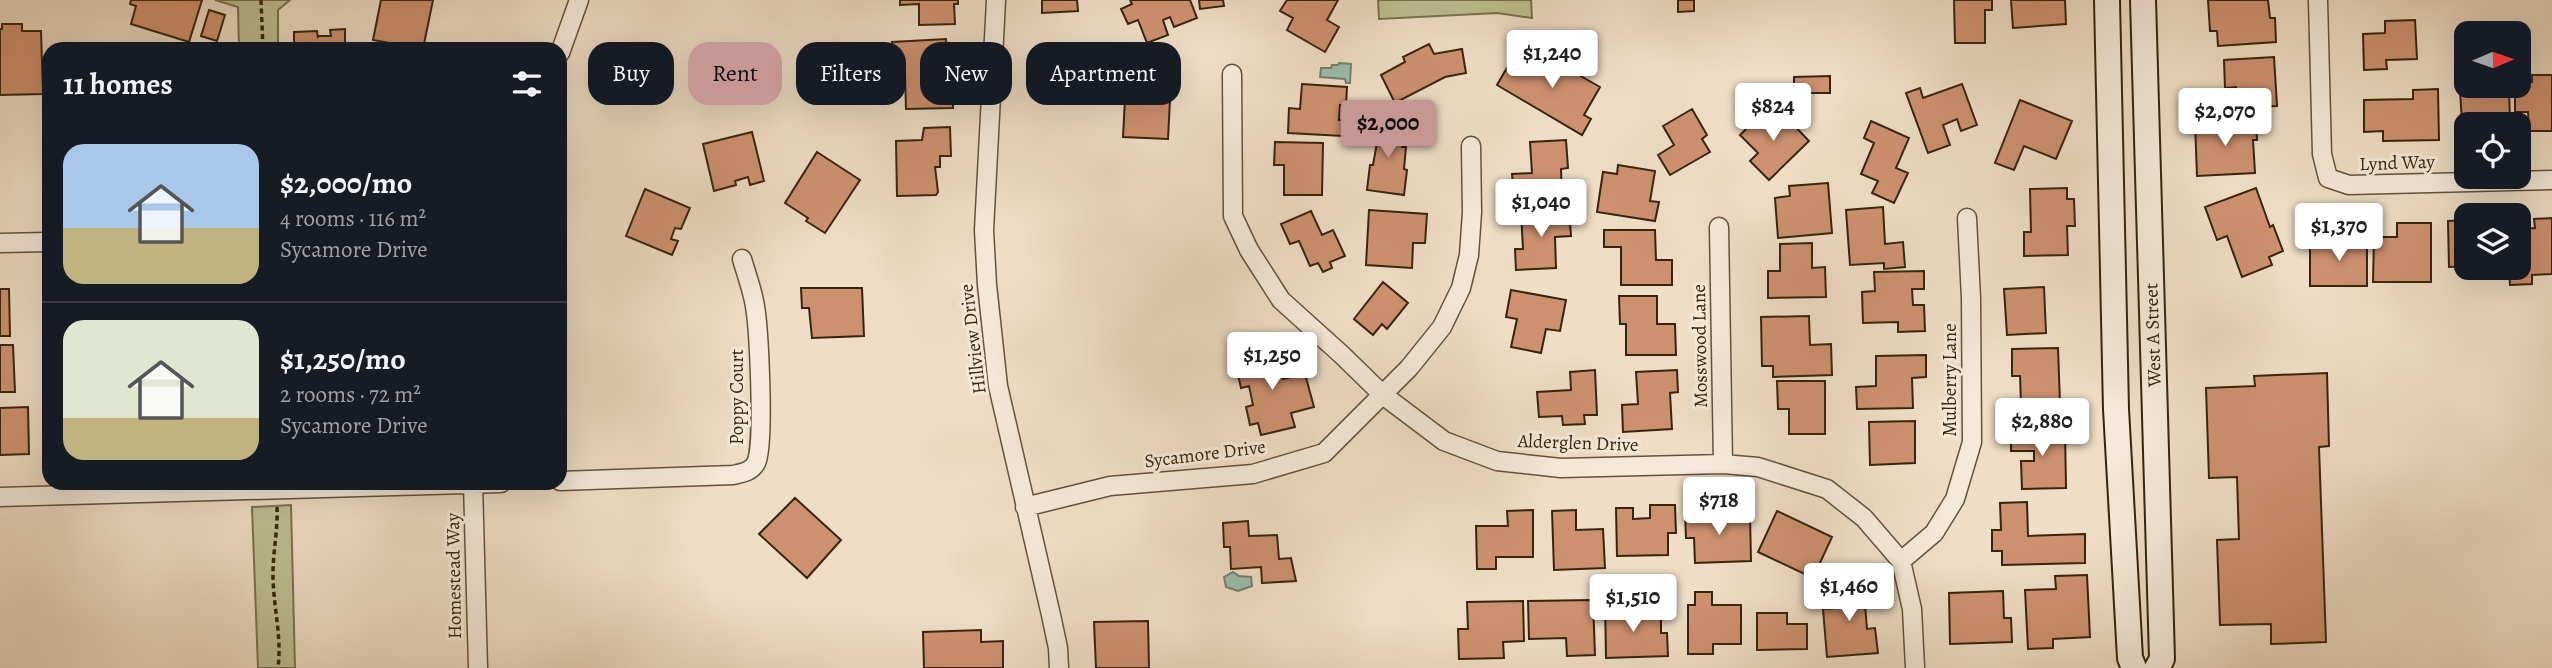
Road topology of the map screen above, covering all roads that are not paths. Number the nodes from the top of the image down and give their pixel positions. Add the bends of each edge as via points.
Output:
1 (579, 0) edge
2 (996, 0) edge
3 (2107, 0) edge
4 (2143, 0) edge
5 (2318, 0) edge
6 (564, 42) edge
7 (1232, 74) dead end
8 (1471, 146) dead end
9 (2552, 180) edge
10 (1967, 218) dead end
11 (1719, 227) dead end
12 (42, 242) edge
13 (0, 243) edge
14 (741, 259) dead end
15 (1383, 396) junction
16 (1723, 464) junction
17 (567, 481) edge
18 (236, 490) edge
19 (473, 490) edge
20 (0, 497) edge
21 (1025, 507) junction
22 (1900, 561) junction
23 (478, 668) edge
24 (1059, 668) edge
25 (1915, 668) edge
26 (2134, 668) edge
27 (2157, 668) edge

1 - 6 street
2 - 21 street, Hillview Drive via 984,230 998,386
3 - 26 main road, West A Street via 2116,409
4 - 27 main road, West A Street via 2162,659
5 - 9 street, Lynd Way via 2322,154 2328,178 2348,185
7 - 15 street, Alderglen Drive via 1233,216 1281,300
8 - 15 street, Sycamore Drive via 1469,255 1461,288 1442,327
10 - 22 street, Mulberry Lane via 1972,442 1955,499 1934,533
11 - 16 street, Mosswood Lane
12 - 13 street
14 - 17 street, Poppy Court via 757,324 760,413 755,466 733,475
15 - 16 street, Alderglen Drive via 1444,441 1497,461 1561,468
15 - 21 street, Sycamore Drive via 1324,453 1253,474 1110,486
16 - 22 street, Alderglen Drive via 1758,467 1827,489 1864,519
18 - 20 street
19 - 23 street, Homestead Way
21 - 24 street, Hillview Drive
22 - 25 street, Alderglen Drive via 1912,608

